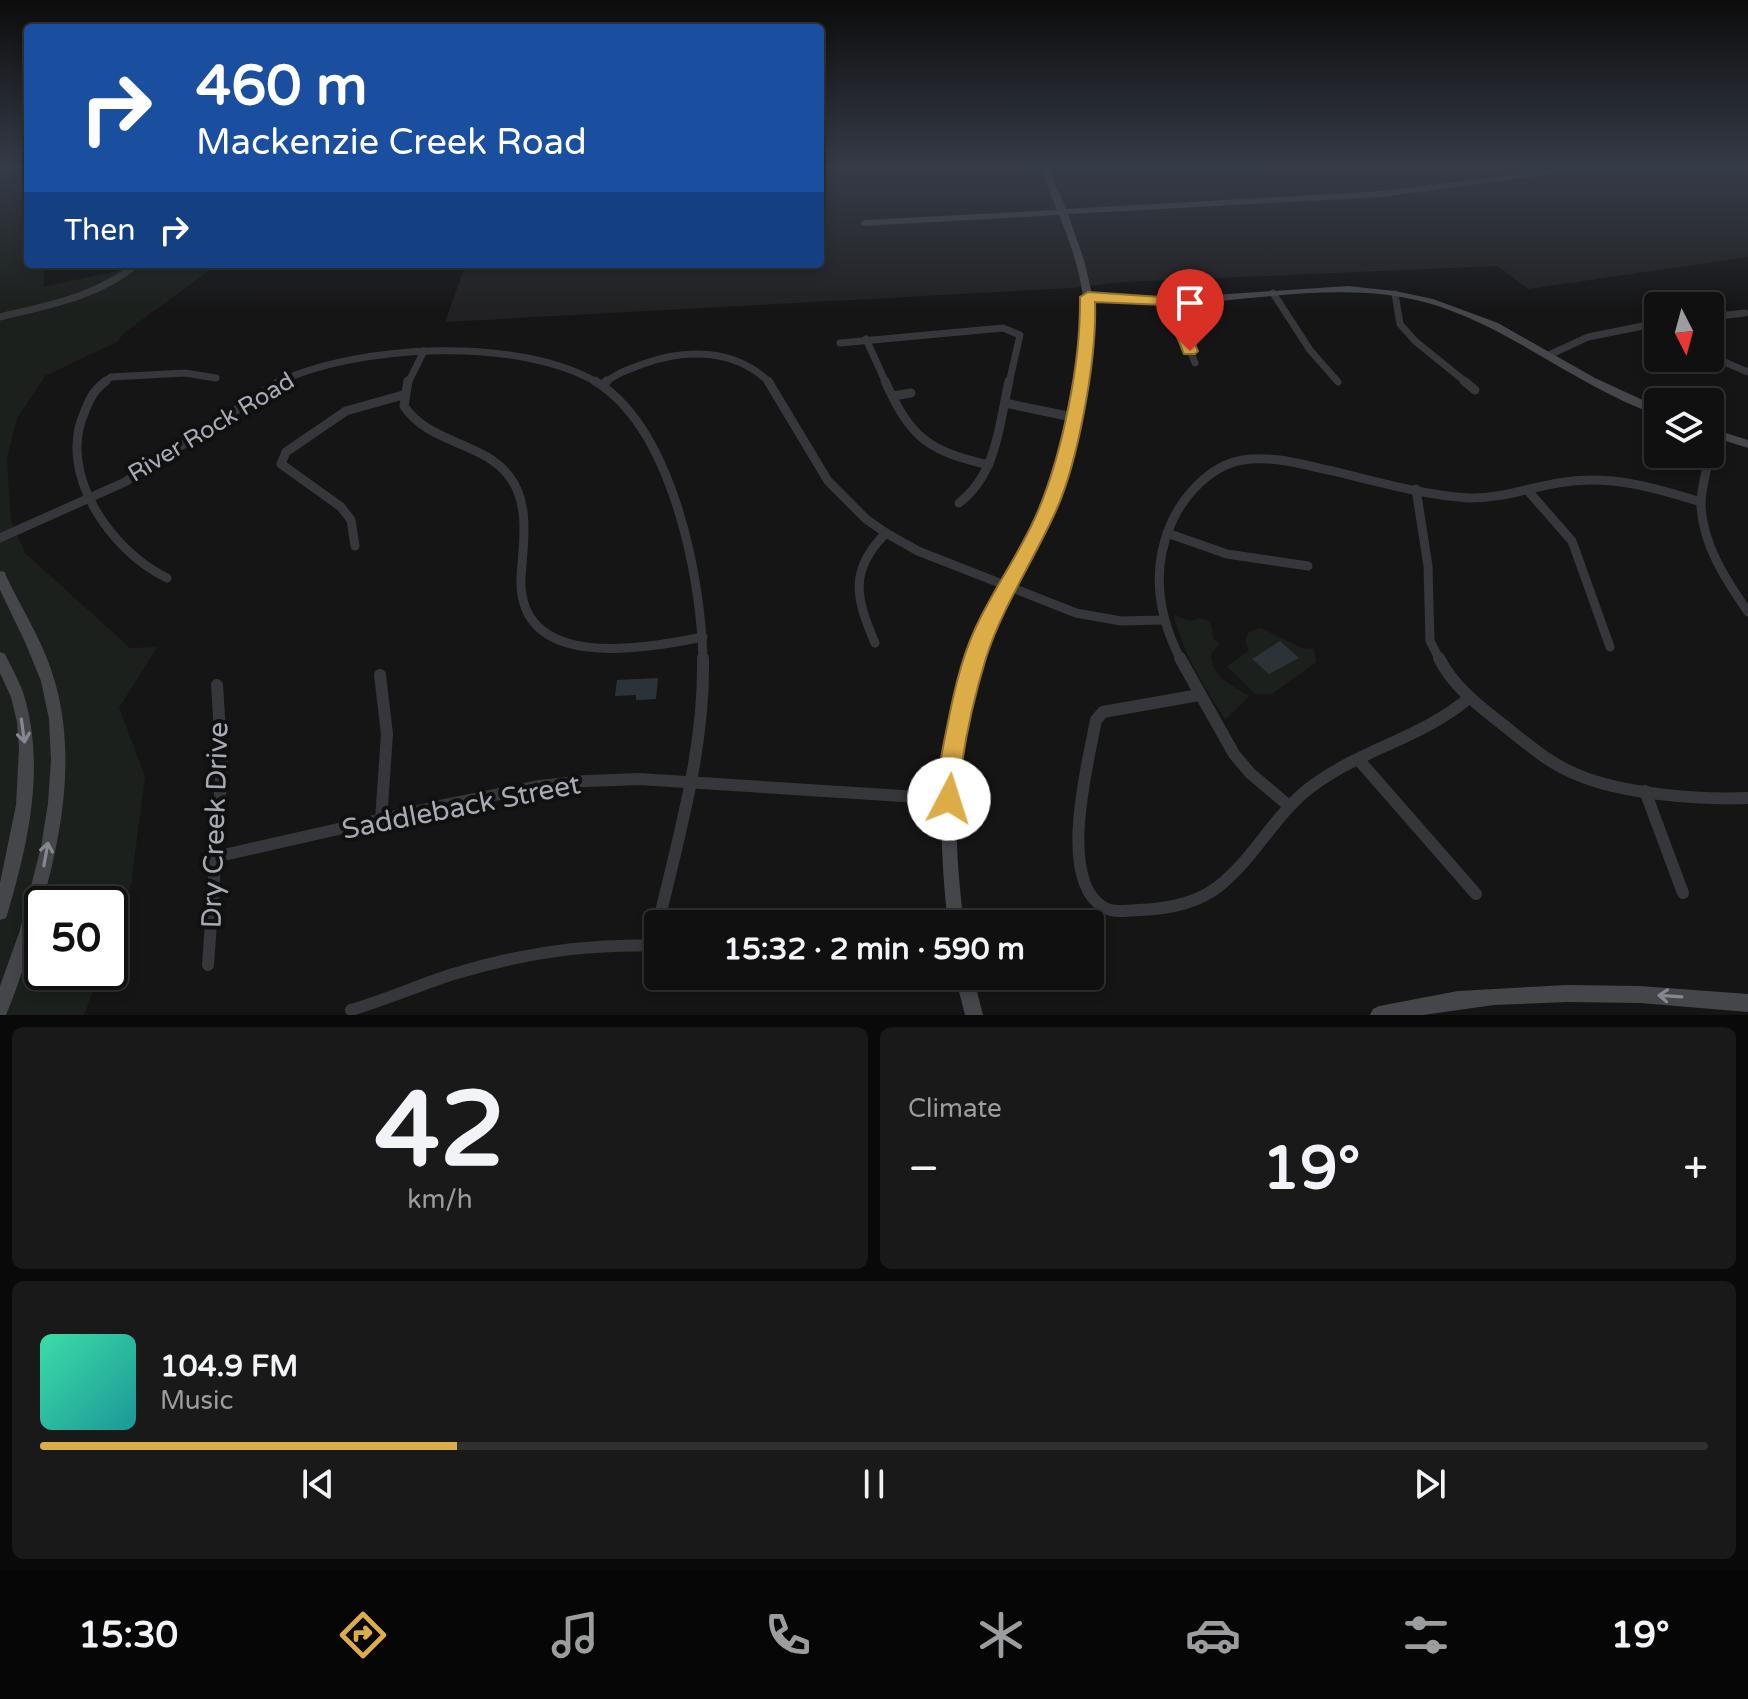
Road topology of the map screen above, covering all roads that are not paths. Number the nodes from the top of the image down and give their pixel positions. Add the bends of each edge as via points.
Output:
1 (1036, 214) edge
2 (1064, 214) edge
3 (864, 223) dead end
4 (132, 268) edge
5 (1273, 293) junction
6 (1395, 294) junction
7 (1088, 297) junction
8 (1170, 301) junction
9 (1745, 313) dead end
10 (1724, 315) edge
11 (0, 317) edge
12 (1644, 325) edge
13 (866, 339) junction
14 (840, 343) dead end
15 (424, 351) junction
16 (1549, 355) junction
17 (1724, 362) edge
18 (1195, 363) dead end
19 (1748, 372) edge
20 (216, 378) dead end
21 (1338, 382) dead end
22 (603, 385) junction
23 (1475, 390) dead end
24 (911, 393) dead end
25 (403, 395) junction
26 (893, 396) junction
27 (1005, 403) junction
28 (1644, 405) edge
29 (1072, 417) junction
30 (1724, 436) edge
31 (1748, 444) edge
32 (989, 465) junction
33 (1707, 468) edge
34 (1416, 489) junction
35 (1529, 492) junction
36 (89, 499) junction
37 (1701, 502) junction
38 (959, 503) dead end
39 (886, 533) junction
40 (1167, 533) junction
41 (0, 538) edge
42 (355, 546) dead end
43 (1308, 566) dead end
44 (0, 576) edge
45 (167, 578) dead end
46 (1008, 586) junction
47 (1748, 612) edge
48 (1162, 620) junction
49 (703, 637) junction
50 (875, 643) dead end
51 (1610, 647) dead end
52 (0, 658) edge
53 (380, 675) dead end
54 (217, 685) dead end
55 (1199, 695) junction
56 (1469, 698) junction
57 (1358, 759) junction
58 (688, 781) junction
59 (1645, 791) junction
60 (1748, 798) edge
61 (949, 799) junction
62 (1289, 806) junction
63 (381, 820) junction
64 (215, 857) junction
65 (1683, 893) dead end
66 (1476, 894) dead end
67 (662, 910) edge
68 (954, 910) edge
69 (0, 912) edge
70 (644, 946) edge
71 (208, 965) dead end
72 (968, 990) edge
73 (1748, 1003) edge
74 (0, 1009) edge
75 (351, 1010) dead end
76 (974, 1015) edge
77 (1379, 1015) edge

1 - 3 main road
2 - 7 main road
4 - 11 street via 95,291
5 - 6 main road via 1348,289
5 - 8 main road
5 - 21 street
6 - 16 main road via 1476,317
6 - 23 street via 1400,324
7 - 8 main road
7 - 29 main road via 1089,338
8 - 18 street
9 - 10 street
12 - 16 street via 1589,335
13 - 14 street
13 - 26 street
13 - 27 street via 1003,328 1018,333
15 - 22 street, River Rock Road via 537,360
15 - 25 street
15 - 36 street, River Rock Road via 355,357 291,376 219,418 162,461
16 - 28 main road
17 - 19 street
20 - 36 street via 123,375 98,384 76,430 79,479
22 - 39 street via 635,367 675,355 712,354 749,365 773,386 828,481
22 - 49 street, River Rock Road via 640,422 666,477 694,560
24 - 26 street
25 - 42 street via 346,411 281,458 281,464 341,507 351,520
25 - 49 street via 413,420 494,461 517,488 522,513 521,596 543,631 564,643 602,649
26 - 32 street via 926,443 949,456
27 - 29 street
27 - 32 street
29 - 46 main road via 1046,513
30 - 31 main road
32 - 38 street via 981,484
33 - 37 street
34 - 35 street via 1473,498
34 - 40 street via 1286,461 1240,459 1204,477
34 - 56 street via 1428,566 1430,641
35 - 37 street via 1611,478
35 - 51 street via 1572,541
36 - 41 street, River Rock Road
36 - 45 street via 133,557
37 - 47 street via 1707,537
39 - 46 street
39 - 50 street via 866,555 857,584
40 - 43 street via 1227,554
40 - 48 street via 1158,567
74 -> 44 main road via 41,882 55,805 58,746 48,679
46 - 48 street via 1094,618
46 - 61 main road via 984,631 966,688
48 - 55 street
49 - 58 street, River Rock Road via 702,701
52 -> 69 main road via 18,696 27,759 20,823
53 - 63 street via 387,734
54 - 64 street, Dry Creek Drive via 222,764
55 - 62 street via 1237,759
55 - 62 street via 1103,712 1096,720 1081,797 1080,854 1088,893 1117,911 1157,909 1201,898 1231,875
56 - 57 street via 1413,735
56 - 59 street via 1546,759 1579,776
57 - 62 street
57 - 66 street
58 - 61 street, Saddleback Street
58 - 63 street, Saddleback Street via 618,779 539,786
58 - 67 street, River Rock Road
59 - 60 street via 1709,800
59 - 65 street
61 - 68 main road via 947,847
63 - 64 street, Saddleback Street
64 - 71 street, Dry Creek Drive
70 - 75 street via 576,949 494,963
72 - 76 main road
73 -> 77 main road via 1661,995 1543,995 1458,1001

